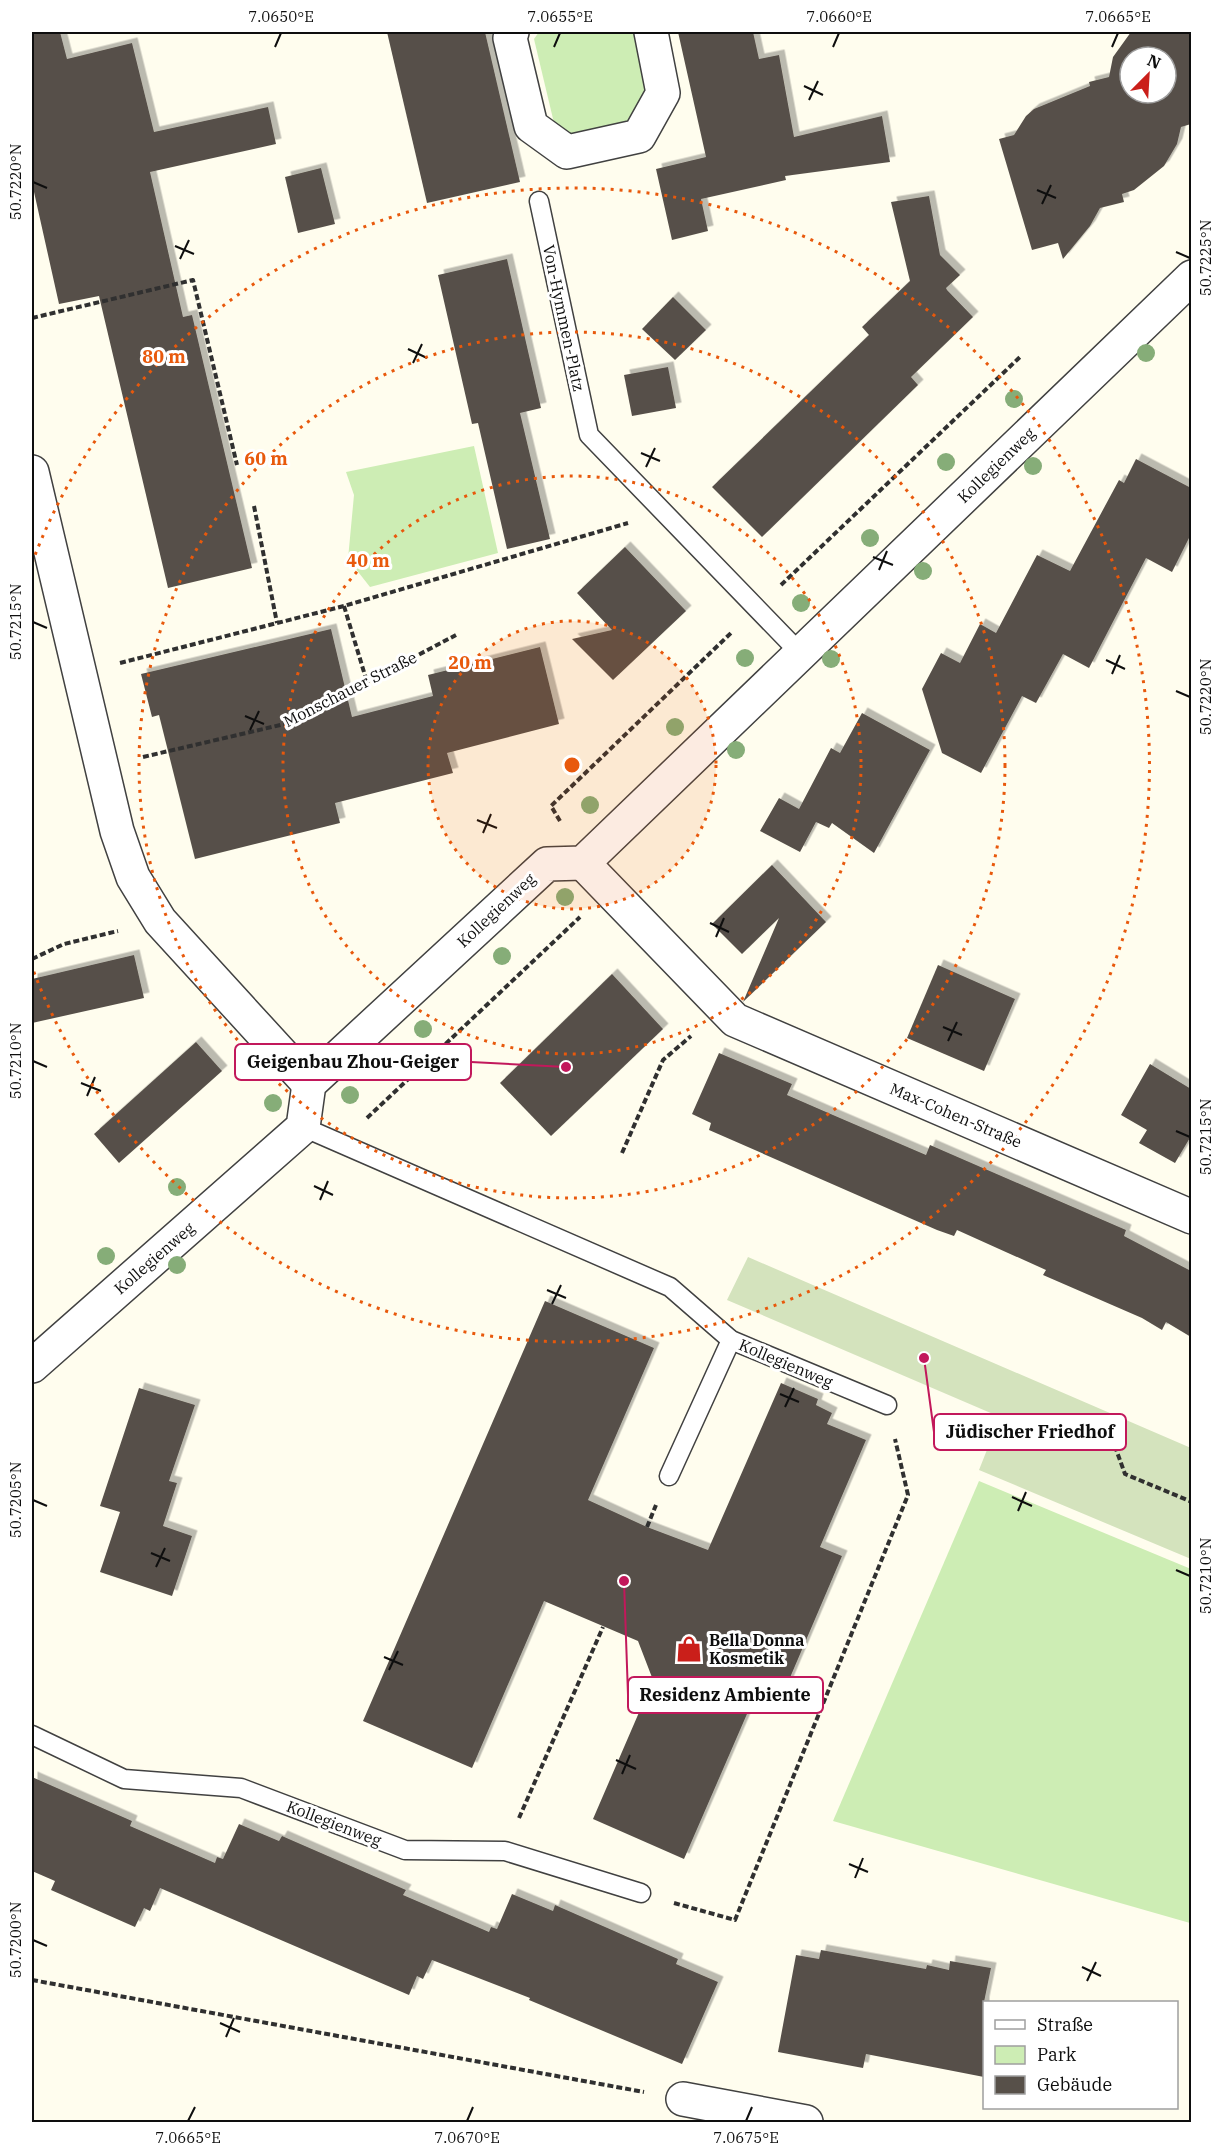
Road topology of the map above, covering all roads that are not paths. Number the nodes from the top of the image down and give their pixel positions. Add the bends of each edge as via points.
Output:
1 (512, 32) edge
2 (651, 32) edge
3 (539, 201) dead end
4 (1191, 277) edge
5 (32, 472) edge
6 (800, 653) junction
7 (583, 863) junction
8 (309, 1084) junction
9 (303, 1127) junction
10 (1191, 1217) edge
11 (731, 1340) junction
12 (32, 1366) edge
13 (887, 1406) road end
14 (669, 1476) dead end
15 (32, 1734) edge
16 (641, 1893) road end
17 (683, 2099) road end
18 (806, 2122) edge

1 - 2 street via 510,38 531,126 567,152 639,136 663,93
3 - 6 lane, Von-Hymmen-Platz via 589,435
4 - 6 street, Kollegienweg
5 - 8 street via 101,767 133,877 160,921
6 - 7 street, Kollegienweg
7 - 8 street, Kollegienweg via 547,864
7 - 10 street, Max-Cohen-Straße via 735,1020
8 - 9 street
9 - 11 lane, Kollegienweg via 670,1287
9 - 12 street, Kollegienweg
11 - 13 lane, Kollegienweg
11 - 14 lane
15 - 16 lane, Kollegienweg via 124,1779 241,1788 405,1850 505,1851
17 - 18 street

